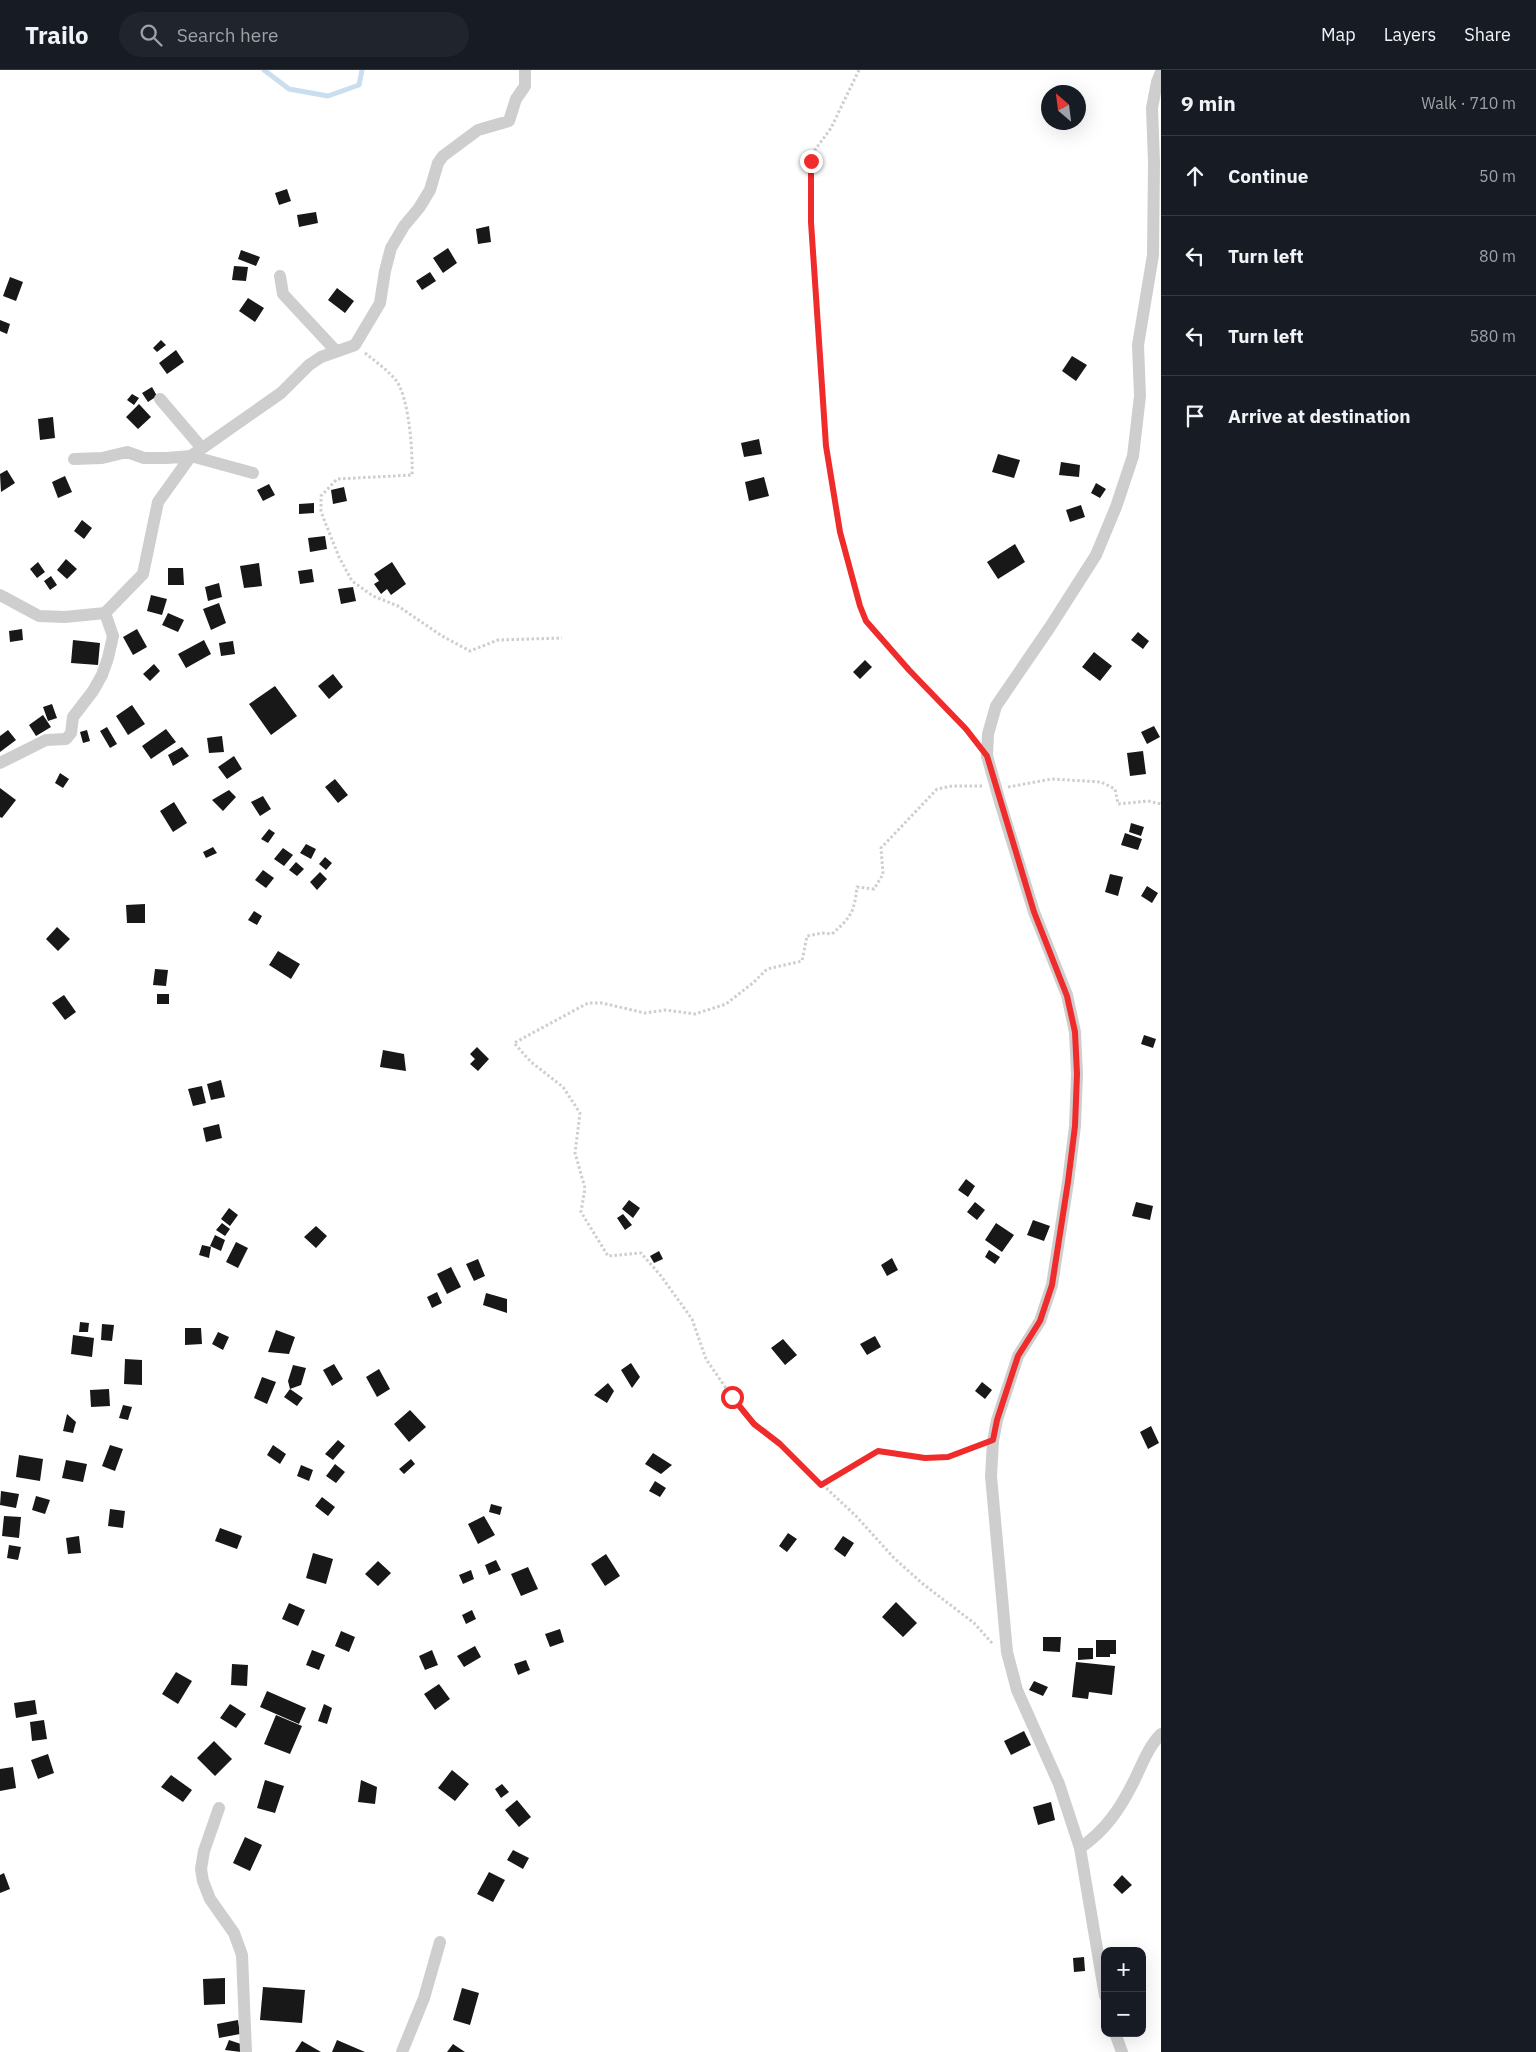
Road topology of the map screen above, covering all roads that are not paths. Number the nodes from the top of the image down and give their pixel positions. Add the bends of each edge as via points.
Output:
1 (525, 70) edge
2 (1161, 72) edge
3 (280, 276) dead end
4 (336, 351) junction
5 (160, 399) dead end
6 (196, 451) junction
7 (74, 459) dead end
8 (254, 473) dead end
9 (0, 595) edge
10 (105, 613) junction
11 (0, 763) edge
12 (1161, 1734) edge
13 (219, 1808) dead end
14 (1080, 1848) junction
15 (440, 1942) dead end
16 (1104, 1992) edge
17 (1116, 2037) edge
18 (246, 2052) edge
19 (402, 2052) edge
20 (1122, 2052) edge

1 - 4 street via 525,86 516,99 509,121 478,130 438,163 430,190 391,248 380,303 354,345
2 - 14 street via 1152,108 1152,255 1138,345 1140,396 1133,456 1096,555 996,706 988,734 987,756 996,788 1034,912 1067,996 1075,1032 1075,1126 1052,1285 1040,1321 1018,1356 997,1420 991,1476 1007,1652 1017,1690 1059,1784
3 - 4 street via 283,294
4 - 6 street via 309,365 281,393
5 - 6 street
6 - 7 street via 167,458 144,458 127,452 102,458
6 - 8 street
6 - 10 street via 158,502 143,574
9 - 10 street via 39,616
10 - 11 street via 113,636 108,658 93,691 73,717 71,733 66,739 46,740
12 - 14 street via 1114,1815 1098,1835
13 - 18 street via 201,1869 210,1898 234,1933 241,1950
14 - 16 street
15 - 19 street via 421,2005
17 - 20 street

